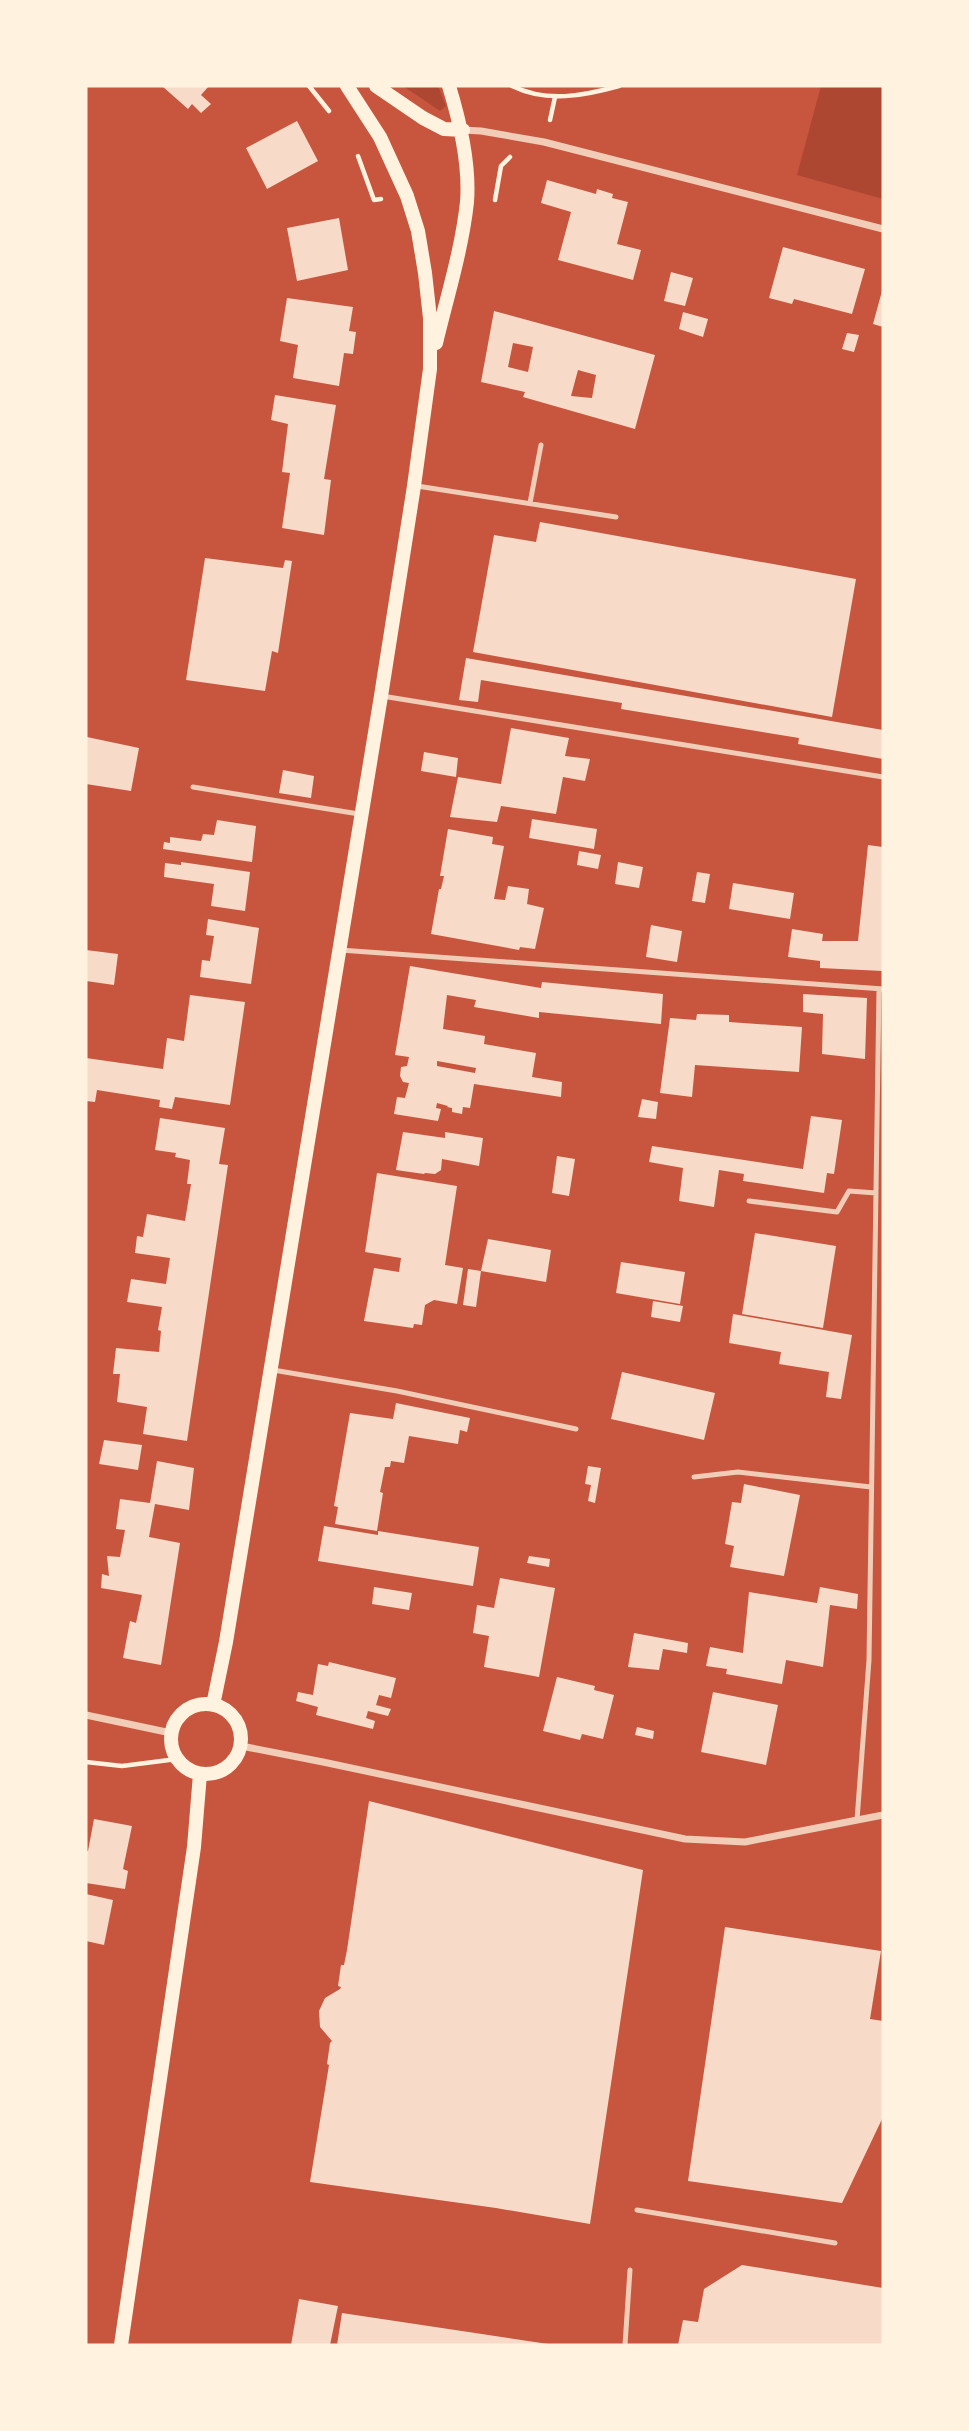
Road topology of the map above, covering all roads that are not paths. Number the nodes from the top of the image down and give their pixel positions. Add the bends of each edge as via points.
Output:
1 (347, 86) edge
2 (376, 86) edge
3 (449, 86) edge
4 (463, 130) junction
5 (883, 229) edge
6 (430, 369) junction
7 (541, 445) dead end
8 (414, 485) junction
9 (530, 503) junction
10 (616, 517) dead end
11 (381, 696) junction
12 (883, 777) edge
13 (193, 786) dead end
14 (362, 815) junction
15 (340, 950) junction
16 (881, 989) edge
17 (876, 1193) junction
18 (749, 1201) dead end
19 (271, 1370) junction
20 (576, 1429) dead end
21 (694, 1477) dead end
22 (871, 1487) junction
23 (213, 1704) junction
24 (86, 1715) edge
25 (172, 1733) junction
26 (241, 1746) junction
27 (200, 1774) junction
28 (883, 1815) edge
29 (857, 1820) junction
30 (637, 2210) dead end
31 (835, 2243) dead end
32 (630, 2270) dead end
33 (121, 2345) edge
34 (625, 2345) edge

1 - 6 main road via 380,137 418,231 430,318
2 - 4 main road via 444,129
3 - 4 main road
4 - 5 street via 544,142
4 - 6 main road via 467,200
6 - 8 main road
7 - 9 lane
8 - 9 lane
8 - 11 main road
9 - 10 lane
11 - 12 lane
11 - 14 main road
13 - 14 lane
14 - 15 main road
15 - 16 lane
15 - 19 main road
16 - 17 lane
17 - 18 lane via 849,1191 837,1212
17 - 22 lane
19 - 20 lane
19 - 23 main road
21 - 22 lane via 738,1472
22 - 29 lane via 869,1660
23 - 25 main road via 191,1708 175,1722
23 - 26 main road via 238,1724
24 - 25 street
25 - 27 main road via 177,1759
26 - 27 main road via 230,1765
26 - 29 street via 685,1839 745,1842
27 - 33 main road via 194,1847
28 - 29 street
30 - 31 lane
32 - 34 lane

